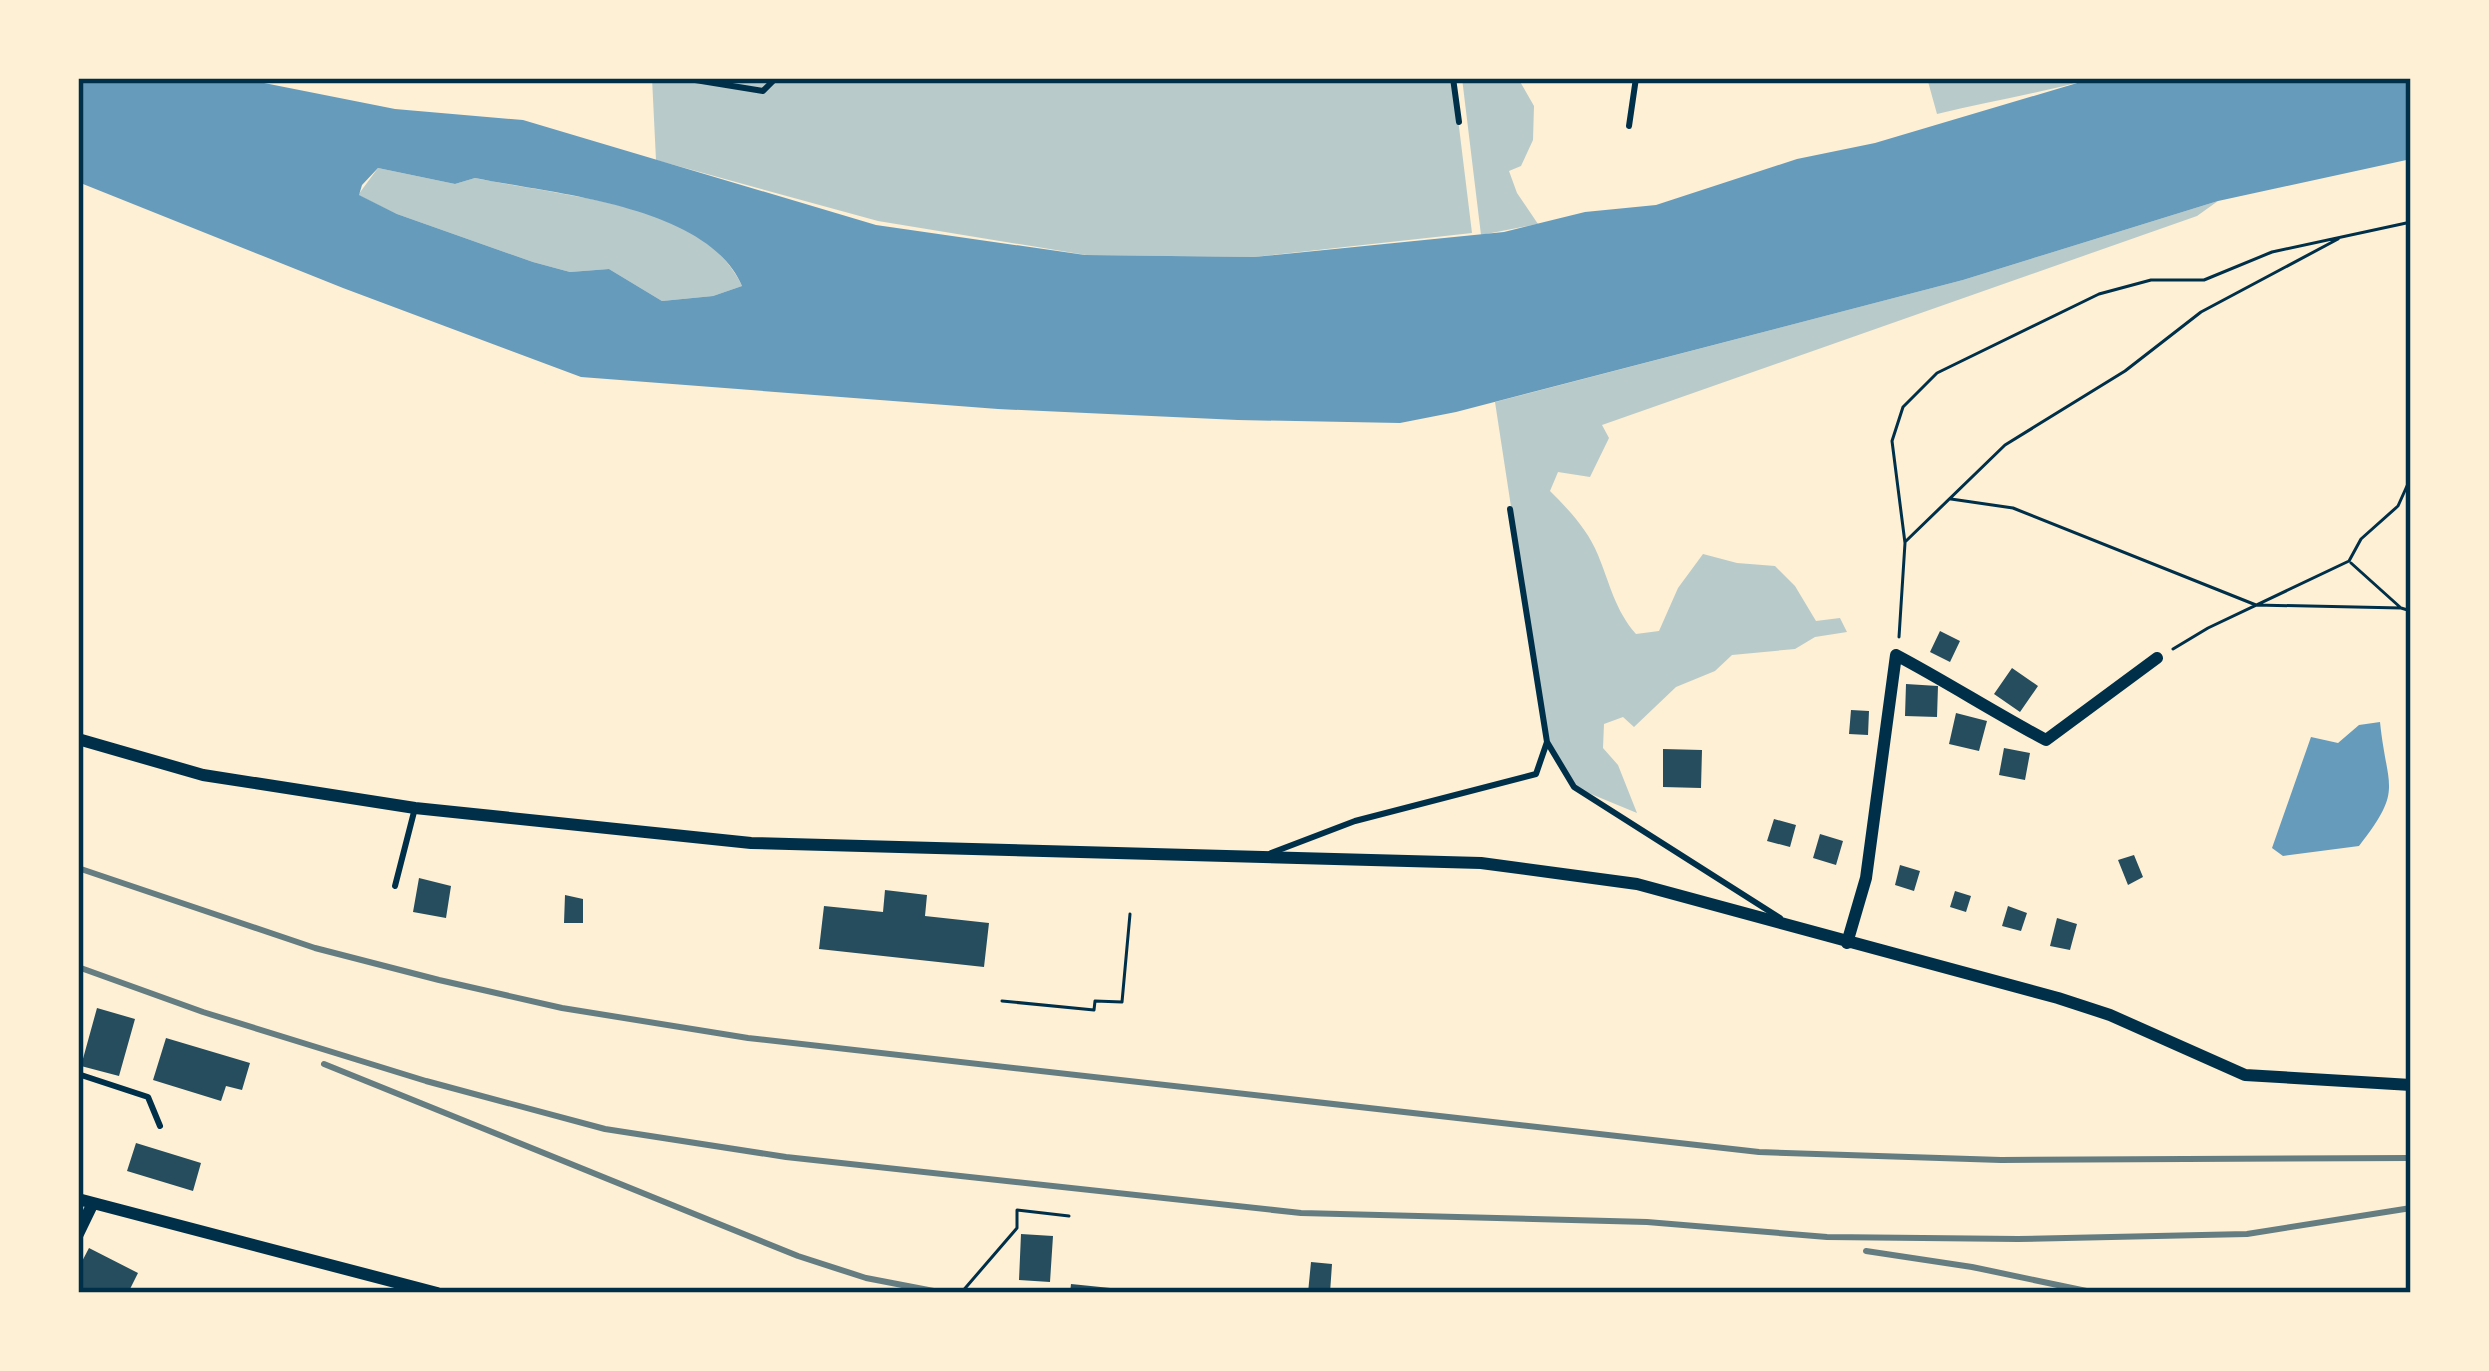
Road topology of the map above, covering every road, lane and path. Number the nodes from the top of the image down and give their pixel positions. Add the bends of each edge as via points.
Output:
1 (683, 78) edge
2 (776, 78) edge
3 (1454, 78) edge
4 (1636, 78) edge
5 (1459, 122) dead end
6 (1629, 126) dead end
7 (2411, 222) edge
8 (2342, 236) junction
9 (2411, 477) edge
10 (1949, 499) junction
11 (1510, 509) dead end
12 (1905, 543) junction
13 (2349, 561) junction
14 (2256, 605) junction
15 (2401, 608) junction
16 (2411, 610) edge
17 (1896, 655) junction
18 (2157, 658) joint
19 (78, 739) edge
20 (1547, 742) junction
21 (415, 808) junction
22 (1257, 858) junction
23 (395, 886) dead end
24 (1130, 914) dead end
25 (1802, 932) junction
26 (1847, 943) junction
27 (1002, 1001) dead end
28 (78, 1074) edge
29 (2411, 1085) edge
30 (160, 1126) dead end
31 (78, 1199) edge
32 (93, 1202) junction
33 (1070, 1216) dead end
34 (78, 1234) edge
35 (437, 1293) edge
36 (961, 1293) edge

1 - 2 lane via 763,91
3 - 5 lane
4 - 6 lane
7 - 8 path
8 - 10 path via 2201,312 2005,445
8 - 12 path via 2204,280 2151,280 2099,294 1937,373 1903,407 1892,441
9 - 13 path via 2398,506
10 - 12 path
10 - 14 path via 2013,508
11 - 20 lane
12 - 17 path
13 - 14 path
13 - 15 path
14 - 15 path
14 - 18 path
15 - 16 path
17 - 18 street via 2046,740
17 - 26 street via 1866,878
19 - 21 street via 203,775
20 - 22 lane via 1536,774 1355,820
20 - 25 lane via 1574,787
21 - 22 street via 751,843
21 - 23 lane
22 - 25 street via 1481,863 1636,884
24 - 27 path via 1122,1002 1095,1001 1094,1010
25 - 26 street
26 - 29 street via 2110,1015 2246,1075
28 - 30 lane via 148,1096
31 - 32 street
32 - 34 street
32 - 35 street
33 - 36 path via 1017,1210 1017,1228

